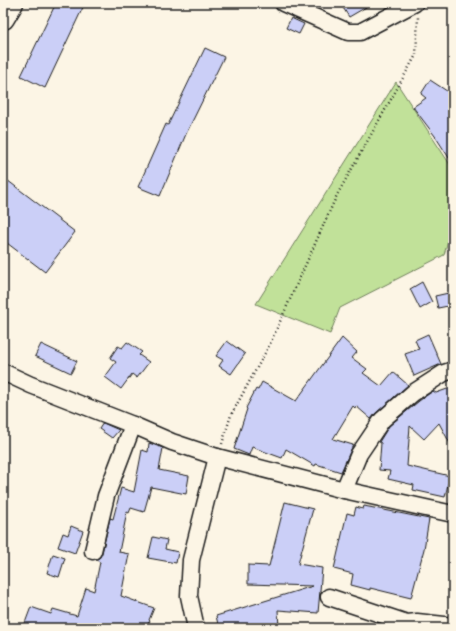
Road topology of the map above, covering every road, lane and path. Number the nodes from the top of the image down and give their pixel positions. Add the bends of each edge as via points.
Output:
1 (12, 3) edge
2 (283, 3) edge
3 (296, 7) edge
4 (417, 7) edge
5 (3, 18) edge
6 (453, 370) edge
7 (3, 372) edge
8 (133, 424) junction
9 (217, 457) junction
10 (344, 490) junction
11 (453, 514) edge
12 (93, 551) dead end
13 (329, 597) dead end
14 (407, 626) edge
15 (453, 626) edge
16 (196, 628) edge

1 - 5 street
2 - 3 street
3 - 4 street via 337,28 348,32 360,32
4 - 9 path via 416,55 337,195 269,346 231,415
6 - 10 street via 413,393 382,420 359,454
7 - 8 street
8 - 9 street via 172,442
8 - 12 street via 106,496
9 - 10 street
9 - 16 street via 191,560 189,596
10 - 11 street
13 - 14 street
14 - 15 street via 417,622

